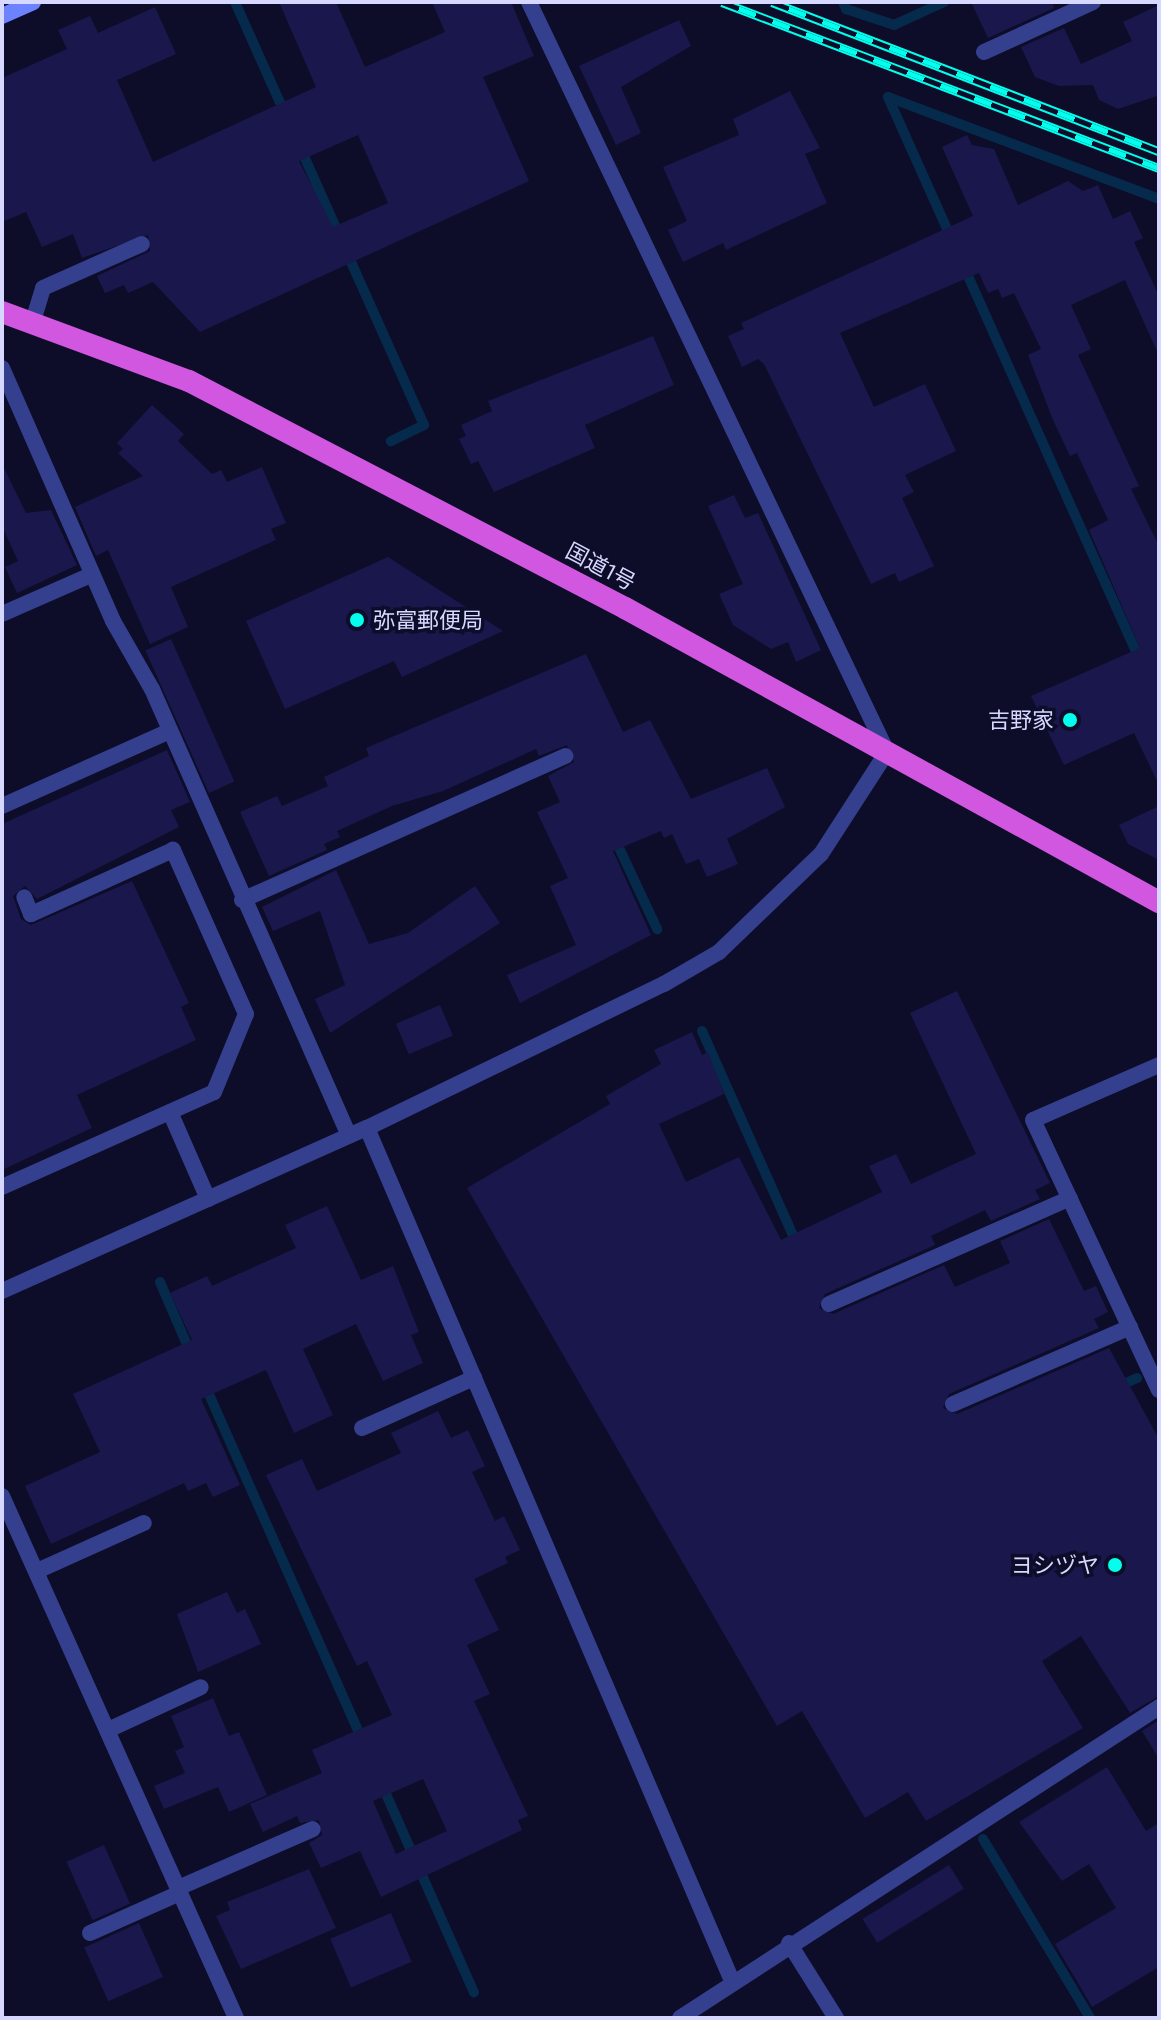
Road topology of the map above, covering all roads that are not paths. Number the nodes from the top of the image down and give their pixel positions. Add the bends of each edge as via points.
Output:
1 (33, 2) edge
2 (529, 2) edge
3 (1093, 2) edge
4 (2, 16) edge
5 (984, 52) dead end
6 (142, 244) dead end
7 (2, 312) edge
8 (33, 321) junction
9 (2, 368) edge
10 (91, 575) junction
11 (2, 614) edge
12 (170, 731) junction
13 (887, 752) junction
14 (565, 756) dead end
15 (2, 806) edge
16 (24, 897) dead end
17 (242, 900) junction
18 (1159, 902) edge
19 (1159, 1065) edge
20 (170, 1112) junction
21 (367, 1128) junction
22 (349, 1136) junction
23 (2, 1187) edge
24 (1070, 1198) junction
25 (208, 1199) junction
26 (2, 1291) edge
27 (829, 1304) dead end
28 (1130, 1327) junction
29 (474, 1378) junction
30 (1159, 1390) edge
31 (953, 1404) dead end
32 (362, 1428) dead end
33 (2, 1496) edge
34 (144, 1523) dead end
35 (37, 1571) junction
36 (201, 1687) dead end
37 (1159, 1707) edge
38 (108, 1730) junction
39 (313, 1829) dead end
40 (179, 1890) junction
41 (90, 1933) dead end
42 (789, 1943) junction
43 (733, 1983) junction
44 (236, 2018) edge
45 (680, 2018) edge
46 (836, 2018) edge

1 - 4 main road
2 - 13 street
3 - 5 street
6 - 8 street via 43,288
7 - 8 highway, 国道1号
8 - 13 highway, 国道1号 via 189,381
9 - 10 street
10 - 11 street
10 - 12 street
12 - 15 street
12 - 17 street
13 - 18 highway, 国道1号
13 - 21 street via 821,854 719,952
14 - 17 street
16 - 20 street via 31,914 173,850 246,1014 214,1092
17 - 22 street
19 - 24 street via 1033,1120
20 - 23 street
20 - 25 street
21 - 22 street
21 - 29 street
22 - 25 street
24 - 27 street
24 - 28 street
25 - 26 street
28 - 30 street
28 - 31 street
29 - 32 street
29 - 43 street
33 - 35 street
34 - 35 street
35 - 38 street
36 - 38 street
37 - 42 street
38 - 40 street
39 - 40 street
40 - 41 street
40 - 44 street
42 - 43 street
42 - 46 street
43 - 45 street

